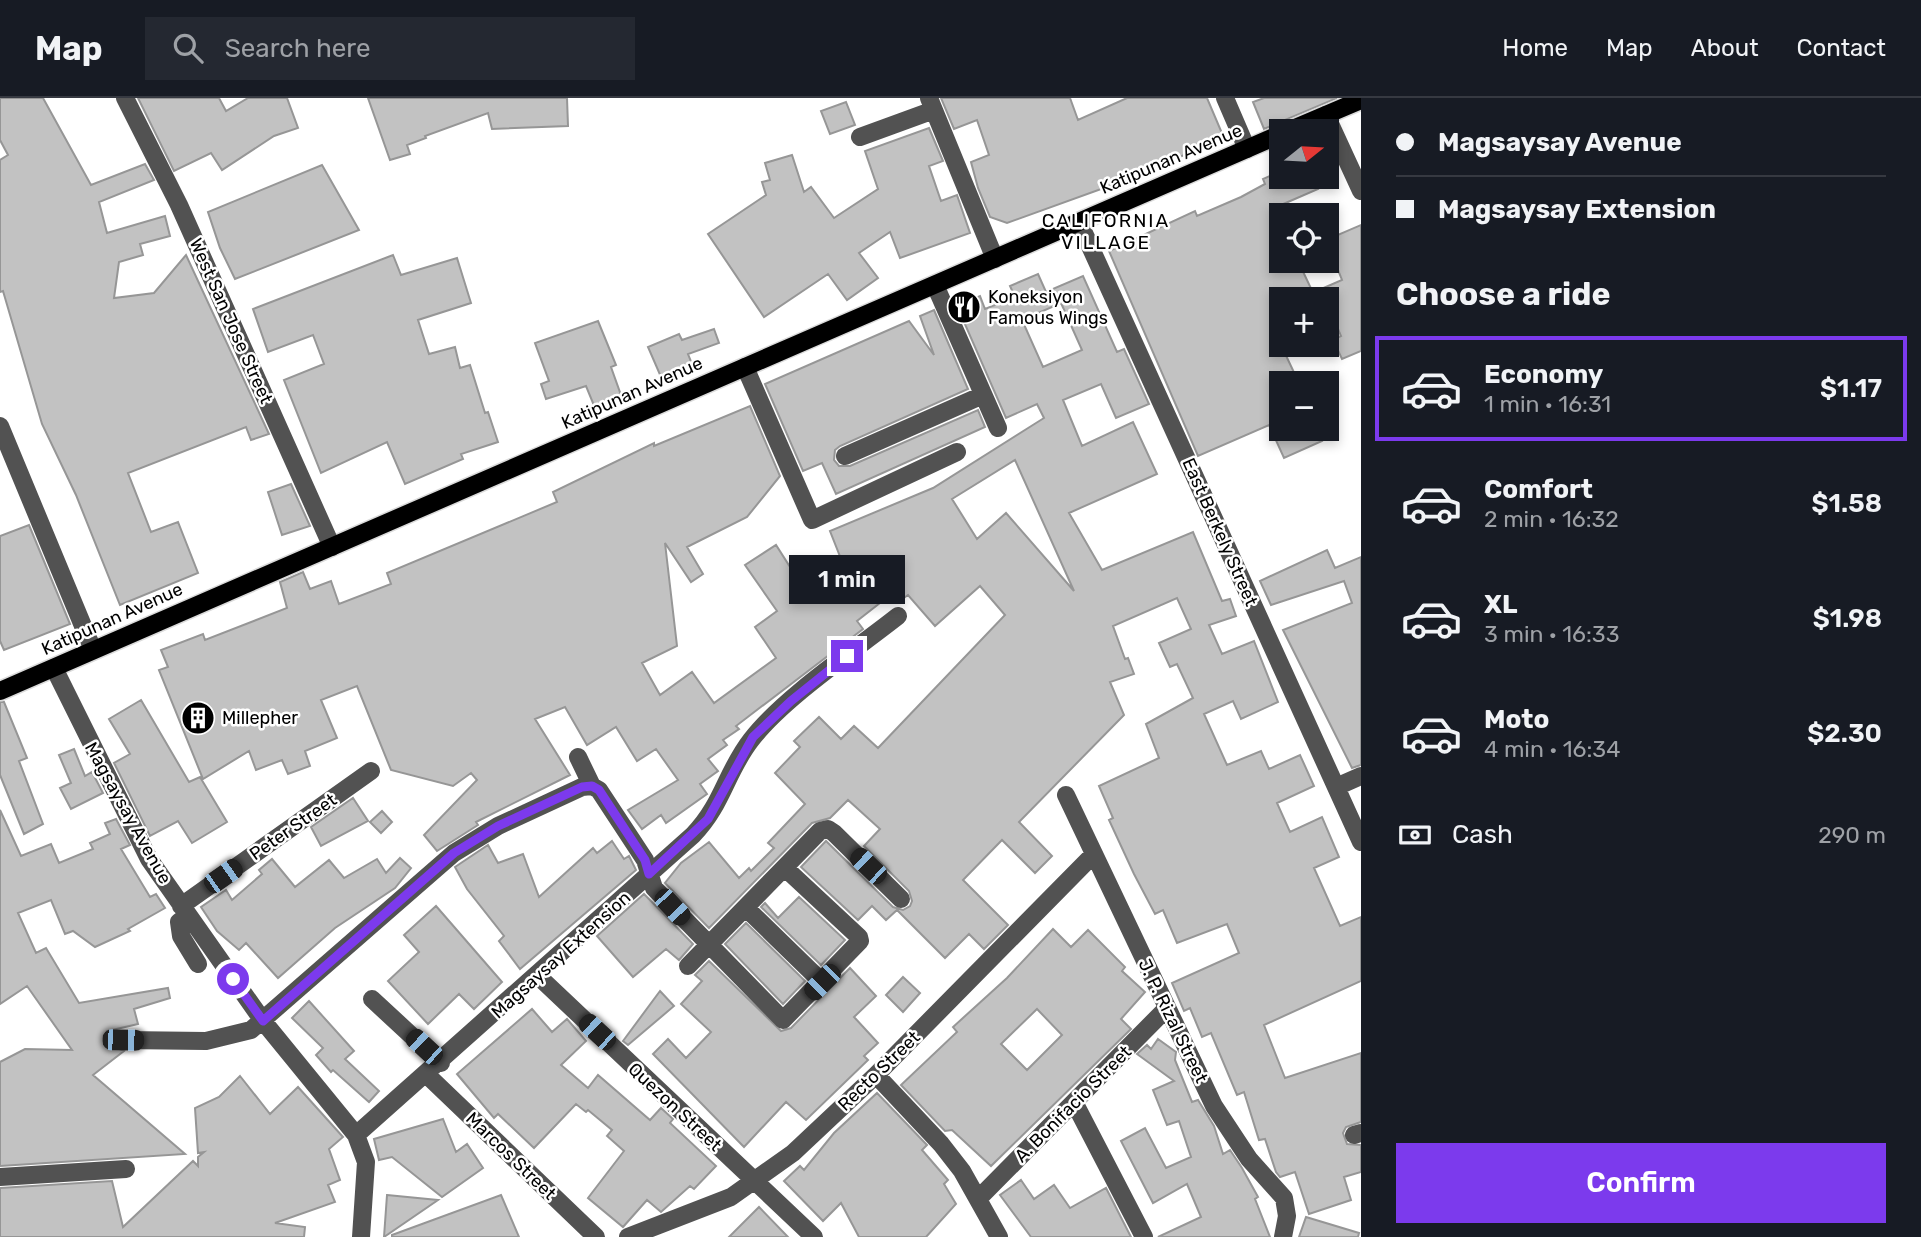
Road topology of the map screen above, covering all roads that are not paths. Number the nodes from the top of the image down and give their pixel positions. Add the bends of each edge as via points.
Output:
1 (125, 98) edge
2 (1225, 98) edge
3 (1361, 100) edge
4 (932, 104) edge
5 (1326, 115) junction
6 (1316, 119) edge
7 (860, 137) dead end
8 (1269, 139) edge
9 (1247, 149) junction
10 (1361, 191) edge
11 (1079, 222) junction
12 (995, 259) junction
13 (935, 285) junction
14 (745, 367) junction
15 (983, 395) junction
16 (0, 426) edge
17 (998, 428) dead end
18 (957, 452) dead end
19 (845, 456) dead end
20 (332, 547) junction
21 (898, 616) dead end
22 (93, 650) junction
23 (54, 668) junction
24 (0, 691) edge
25 (578, 757) dead end
26 (371, 771) dead end
27 (1361, 776) edge
28 (592, 786) junction
29 (1336, 787) junction
30 (1066, 795) dead end
31 (1361, 842) edge
32 (1094, 855) junction
33 (786, 869) junction
34 (649, 874) junction
35 (901, 899) dead end
36 (747, 908) junction
37 (184, 911) junction
38 (708, 946) junction
39 (198, 964) dead end
40 (688, 966) dead end
41 (538, 976) junction
42 (822, 982) junction
43 (372, 999) dead end
44 (1167, 1008) junction
45 (263, 1021) junction
46 (123, 1040) dead end
47 (441, 1063) junction
48 (427, 1075) junction
49 (876, 1075) junction
50 (1074, 1102) junction
51 (356, 1135) junction
52 (127, 1169) dead end
53 (0, 1177) edge
54 (754, 1182) junction
55 (978, 1199) junction
56 (361, 1237) edge
57 (596, 1237) edge
58 (628, 1237) edge
59 (814, 1237) edge
60 (999, 1237) edge
61 (1144, 1237) edge
62 (1283, 1237) edge

1 - 20 street, West San Jose Street via 179,205
2 - 9 street
3 - 5 main road
4 - 7 street
4 - 12 street
5 - 6 main road
5 - 10 street
8 - 9 main road, Katipunan Avenue
9 - 11 main road, Katipunan Avenue
11 - 12 main road, Katipunan Avenue
11 - 29 street, East Berkely Street
12 - 13 main road, Katipunan Avenue
13 - 14 main road, Katipunan Avenue
13 - 15 street
14 - 18 street via 812,520
14 - 20 main road, Katipunan Avenue
15 - 17 street
15 - 19 street
16 - 22 street
20 - 22 main road, Katipunan Avenue
21 - 34 street, Magsaysay Extension via 753,737 708,819
22 - 23 main road, Katipunan Avenue
23 - 24 main road, Katipunan Avenue
23 - 37 street, Magsaysay Avenue via 124,814
25 - 28 street
26 - 37 street, Peter Street
27 - 29 street
28 - 34 street via 645,860
28 - 45 street via 498,826 454,853
29 - 31 street, East Berkely Street
30 - 32 street, J. P. Rizal Street
32 - 44 street, J. P. Rizal Street
32 - 49 street, Recto Street
33 - 35 street via 820,831 828,829
33 - 36 street
33 - 42 street via 859,937 858,945
34 - 38 street via 654,888
34 - 41 street, Magsaysay Extension
36 - 38 street
36 - 42 street
37 - 39 street via 178,929
37 - 45 street, Magsaysay Avenue
38 - 40 street
38 - 42 street via 780,1020
41 - 47 street, Magsaysay Extension
41 - 54 street, Quezon Street
43 - 47 street
44 - 50 street, A. Bonifacio Street
44 - 62 street, J. P. Rizal Street via 1230,1133 1284,1198
45 - 46 street via 223,1039
45 - 51 street, Magsaysay Avenue
47 - 48 street, Magsaysay Extension
48 - 51 street, Magsaysay Extension
48 - 57 street, Marcos Street
49 - 54 street, Recto Street via 793,1153
49 - 55 street via 941,1144
50 - 55 street, A. Bonifacio Street
50 - 61 street
51 - 56 street, Magsaysay Avenue via 366,1162
52 - 53 street
54 - 58 street, Recto Street via 707,1208
54 - 59 street, Quezon Street
55 - 60 street

